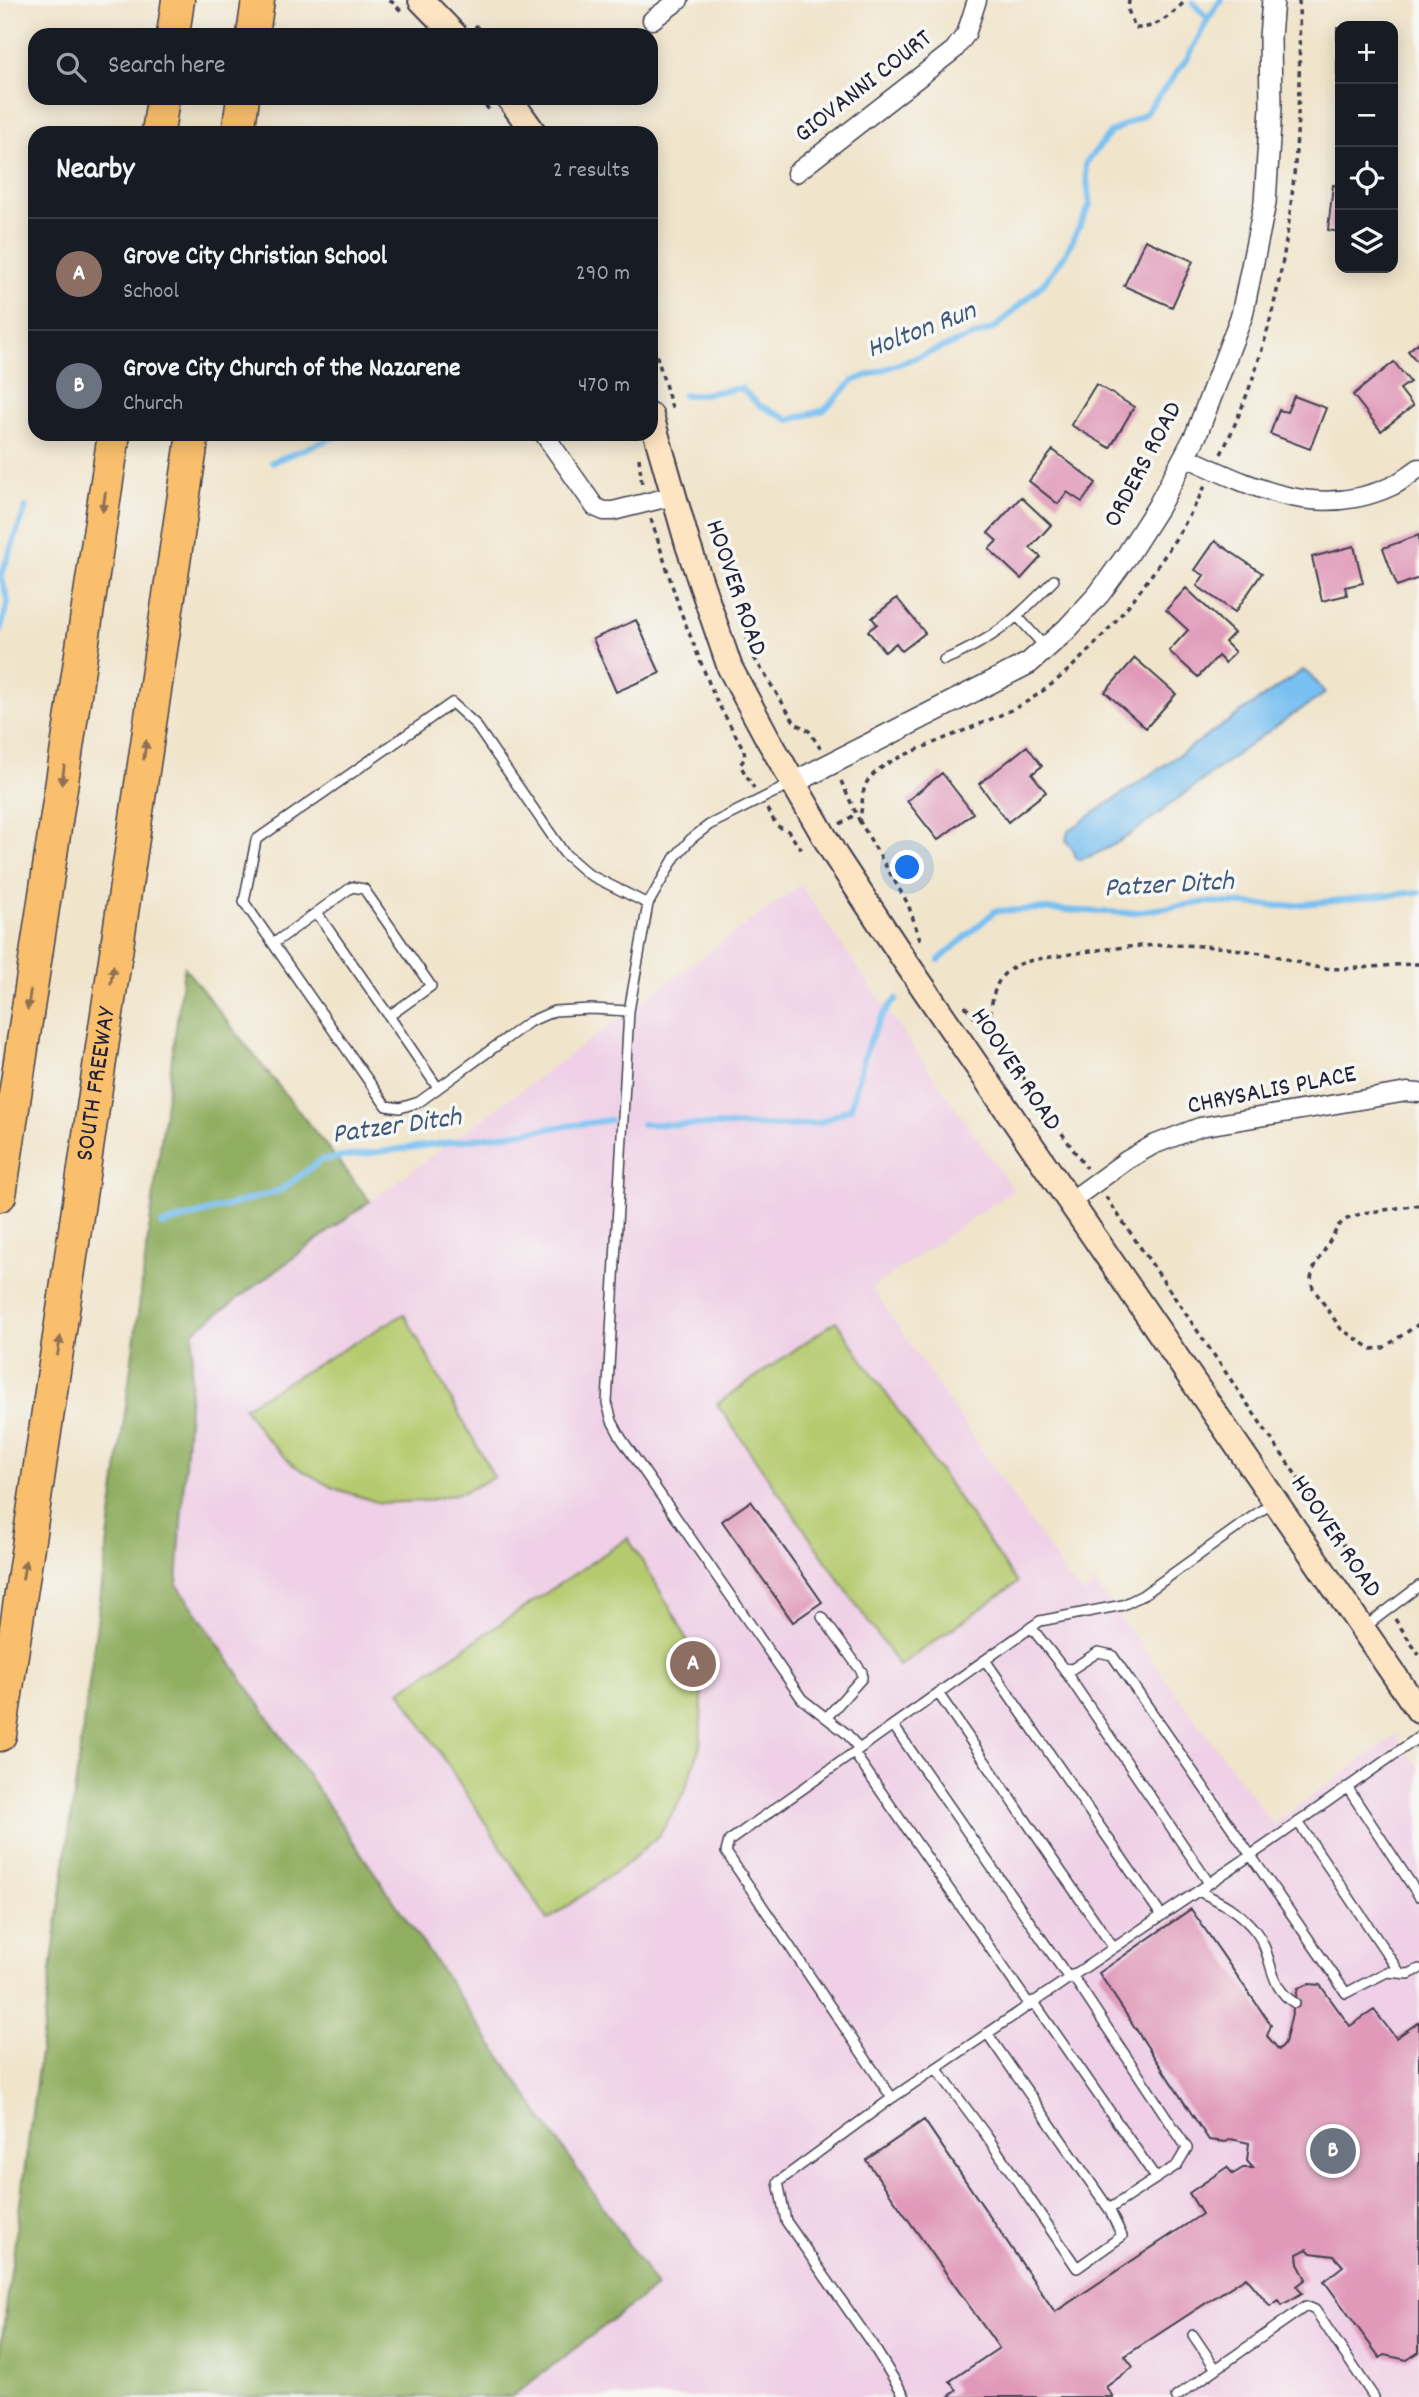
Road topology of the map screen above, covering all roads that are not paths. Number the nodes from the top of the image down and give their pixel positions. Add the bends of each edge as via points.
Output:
1 (178, 0) edge
2 (258, 0) edge
3 (421, 0) edge
4 (679, 0) edge
5 (977, 0) edge
6 (1273, 0) edge
7 (652, 20) dead end
8 (174, 28) edge
9 (254, 28) edge
10 (448, 28) edge
11 (162, 105) edge
12 (242, 105) edge
13 (514, 105) edge
14 (159, 126) edge
15 (239, 126) edge
16 (529, 126) edge
17 (796, 173) dead end
18 (663, 416) edge
19 (113, 441) edge
20 (192, 441) edge
21 (549, 441) edge
22 (1184, 457) junction
23 (1419, 468) edge
24 (673, 496) junction
25 (1054, 580) dead end
26 (1018, 617) junction
27 (1046, 649) junction
28 (944, 660) dead end
29 (794, 782) junction
30 (648, 904) junction
31 (317, 913) junction
32 (274, 943) junction
33 (629, 1011) junction
34 (389, 1016) junction
35 (438, 1088) junction
36 (1419, 1093) edge
37 (0, 1195) edge
38 (1069, 1202) junction
39 (1274, 1501) junction
40 (1419, 1586) edge
41 (822, 1617) dead end
42 (1031, 1627) junction
43 (1363, 1629) junction
44 (985, 1660) junction
45 (1063, 1668) junction
46 (938, 1693) junction
47 (1419, 1711) edge
48 (827, 1717) junction
49 (892, 1726) junction
50 (0, 1735) edge
51 (1419, 1737) edge
52 (856, 1751) junction
53 (1347, 1787) junction
54 (1298, 1822) junction
55 (1252, 1855) junction
56 (1209, 1884) junction
57 (1198, 1891) junction
58 (1419, 1895) edge
59 (1161, 1915) junction
60 (1113, 1947) junction
61 (1419, 1969) edge
62 (1400, 1973) junction
63 (1070, 1976) junction
64 (1031, 2003) junction
65 (1295, 2003) dead end
66 (987, 2034) junction
67 (936, 2068) junction
68 (892, 2098) junction
69 (1156, 2178) junction
70 (1110, 2209) junction
71 (1193, 2335) dead end
72 (1216, 2369) junction
73 (905, 2397) edge
74 (1175, 2397) edge
75 (1374, 2397) edge

1 - 8 highway
2 - 9 highway
3 - 10 main road
4 - 7 street
5 - 17 street, GIOVANNI COURT via 966,34 954,50
6 - 22 street, ORDERS ROAD via 1265,203 1241,314 1220,377
11 - 14 highway
12 - 15 highway
13 - 16 main road
18 - 24 main road, HOOVER ROAD
19 -> 37 highway
50 -> 20 highway, SOUTH FREEWAY
21 - 24 street via 595,507 604,511
22 - 23 street via 1256,488 1306,501 1363,495 1392,486
22 - 27 street, ORDERS ROAD via 1128,554 1099,594
24 - 29 main road, HOOVER ROAD via 730,668
25 - 26 lane
26 - 27 lane
26 - 28 lane via 990,639
27 - 29 street, ORDERS ROAD via 1005,677
29 - 30 lane via 709,825 691,839
29 - 38 main road, HOOVER ROAD via 835,855
30 - 32 lane via 588,874 564,853 475,724 452,703 256,840 244,902
30 - 33 lane
31 - 32 lane
31 - 34 lane
31 - 34 lane via 352,887 364,889 372,900 431,986
32 - 35 lane via 386,1106 400,1108 419,1102
33 - 35 lane via 554,1011 529,1022
33 - 48 lane via 607,1404 621,1438 802,1699
34 - 35 lane
36 - 38 street, CHRYSALIS PLACE via 1200,1127 1153,1145
38 - 39 main road, HOOVER ROAD
39 - 42 lane via 1143,1595 1123,1605 1056,1617
39 - 43 main road, HOOVER ROAD
40 - 43 lane
41 - 48 lane via 862,1672 862,1678
42 - 44 lane
42 - 45 lane
43 - 47 main road, HOOVER ROAD
44 - 46 lane
44 - 59 lane
45 - 55 lane via 1072,1669 1098,1653 1112,1655
45 - 56 lane
46 - 49 lane
46 - 60 lane
48 - 52 lane via 847,1734
49 - 52 lane
49 - 63 lane
51 - 53 lane
52 - 64 lane
52 - 68 lane via 729,1842 726,1852
53 - 54 lane
53 - 58 lane
54 - 55 lane
54 - 62 lane
55 - 56 lane
55 - 62 lane via 1346,1993 1387,1972
56 - 57 lane
57 - 59 lane
57 - 65 lane via 1223,1902 1258,1933 1275,1982 1284,1997
59 - 60 lane
60 - 63 lane
61 - 62 lane
63 - 64 lane
63 - 69 lane via 1187,2148 1177,2165
64 - 66 lane
64 - 69 lane
66 - 67 lane
66 - 70 lane
67 - 68 lane
67 - 70 lane via 1077,2268 1122,2236
68 - 73 lane via 778,2182 786,2221
69 - 70 lane
71 - 72 lane
72 - 74 lane
72 - 75 lane via 1306,2306 1315,2310

